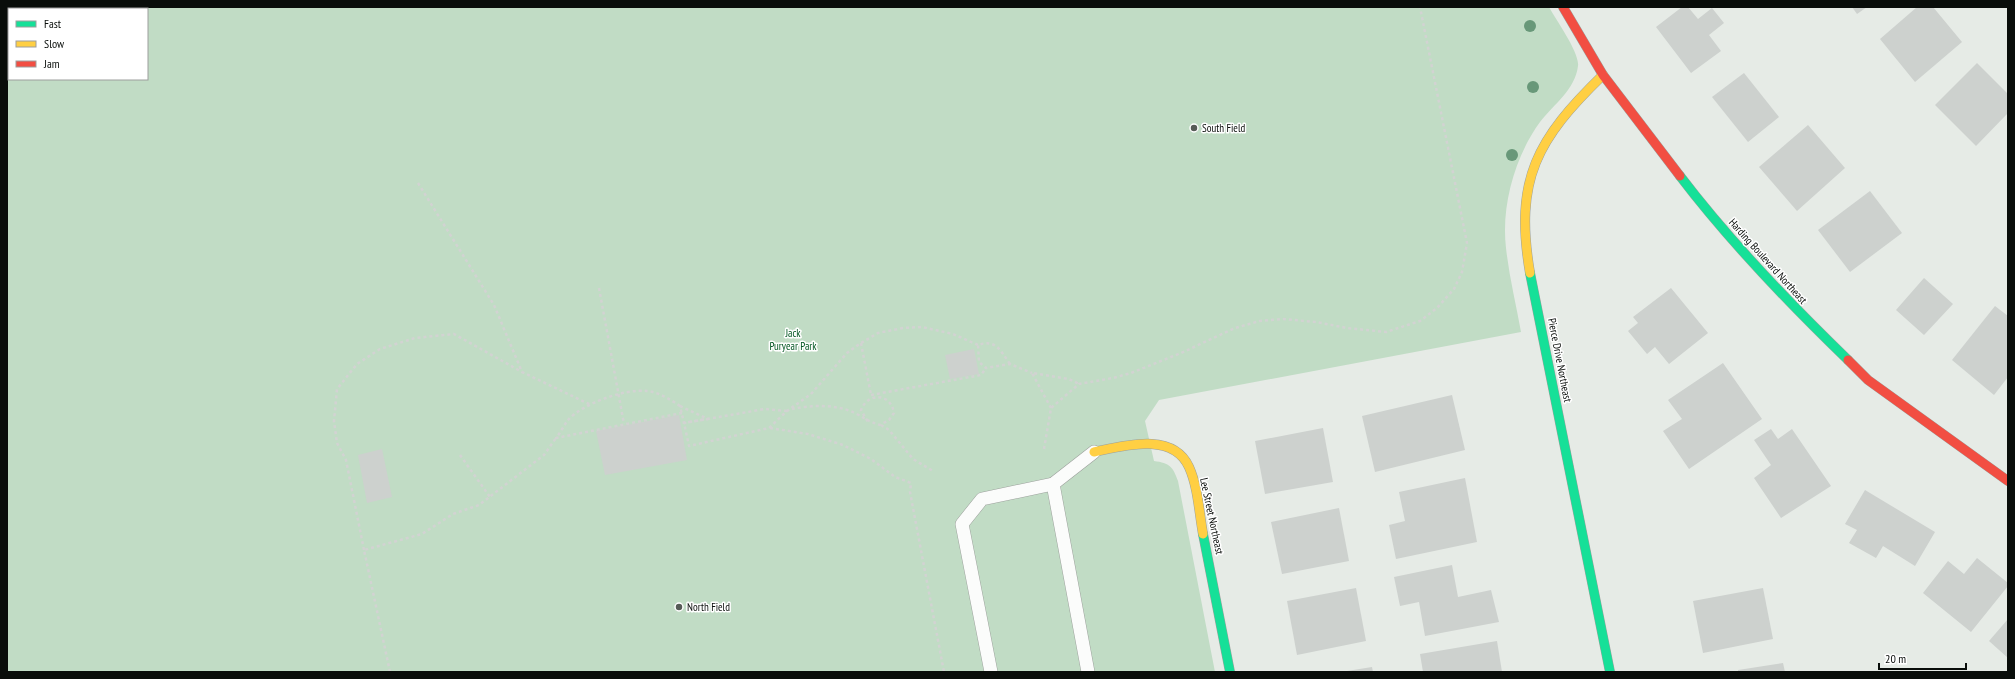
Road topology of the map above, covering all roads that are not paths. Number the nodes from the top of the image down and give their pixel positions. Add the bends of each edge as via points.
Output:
1 (1563, 7) edge
2 (1603, 75) junction
3 (1094, 452) joint
4 (2008, 481) edge
5 (1053, 484) junction
6 (991, 672) edge
7 (1088, 672) edge
8 (1230, 672) edge
9 (1610, 672) edge

1 - 2 street, Harding Boulevard Northeast
2 - 4 street, Harding Boulevard Northeast via 1736,246 1790,304 1868,380
2 - 9 street, Pierce Drive Northeast via 1575,101 1552,128 1533,163 1526,192 1525,232 1531,280
3 - 5 lane
3 - 8 street, Lee Street Northeast via 1144,443 1167,445 1185,459 1197,500
5 - 6 lane via 982,499 962,524
5 - 7 lane

